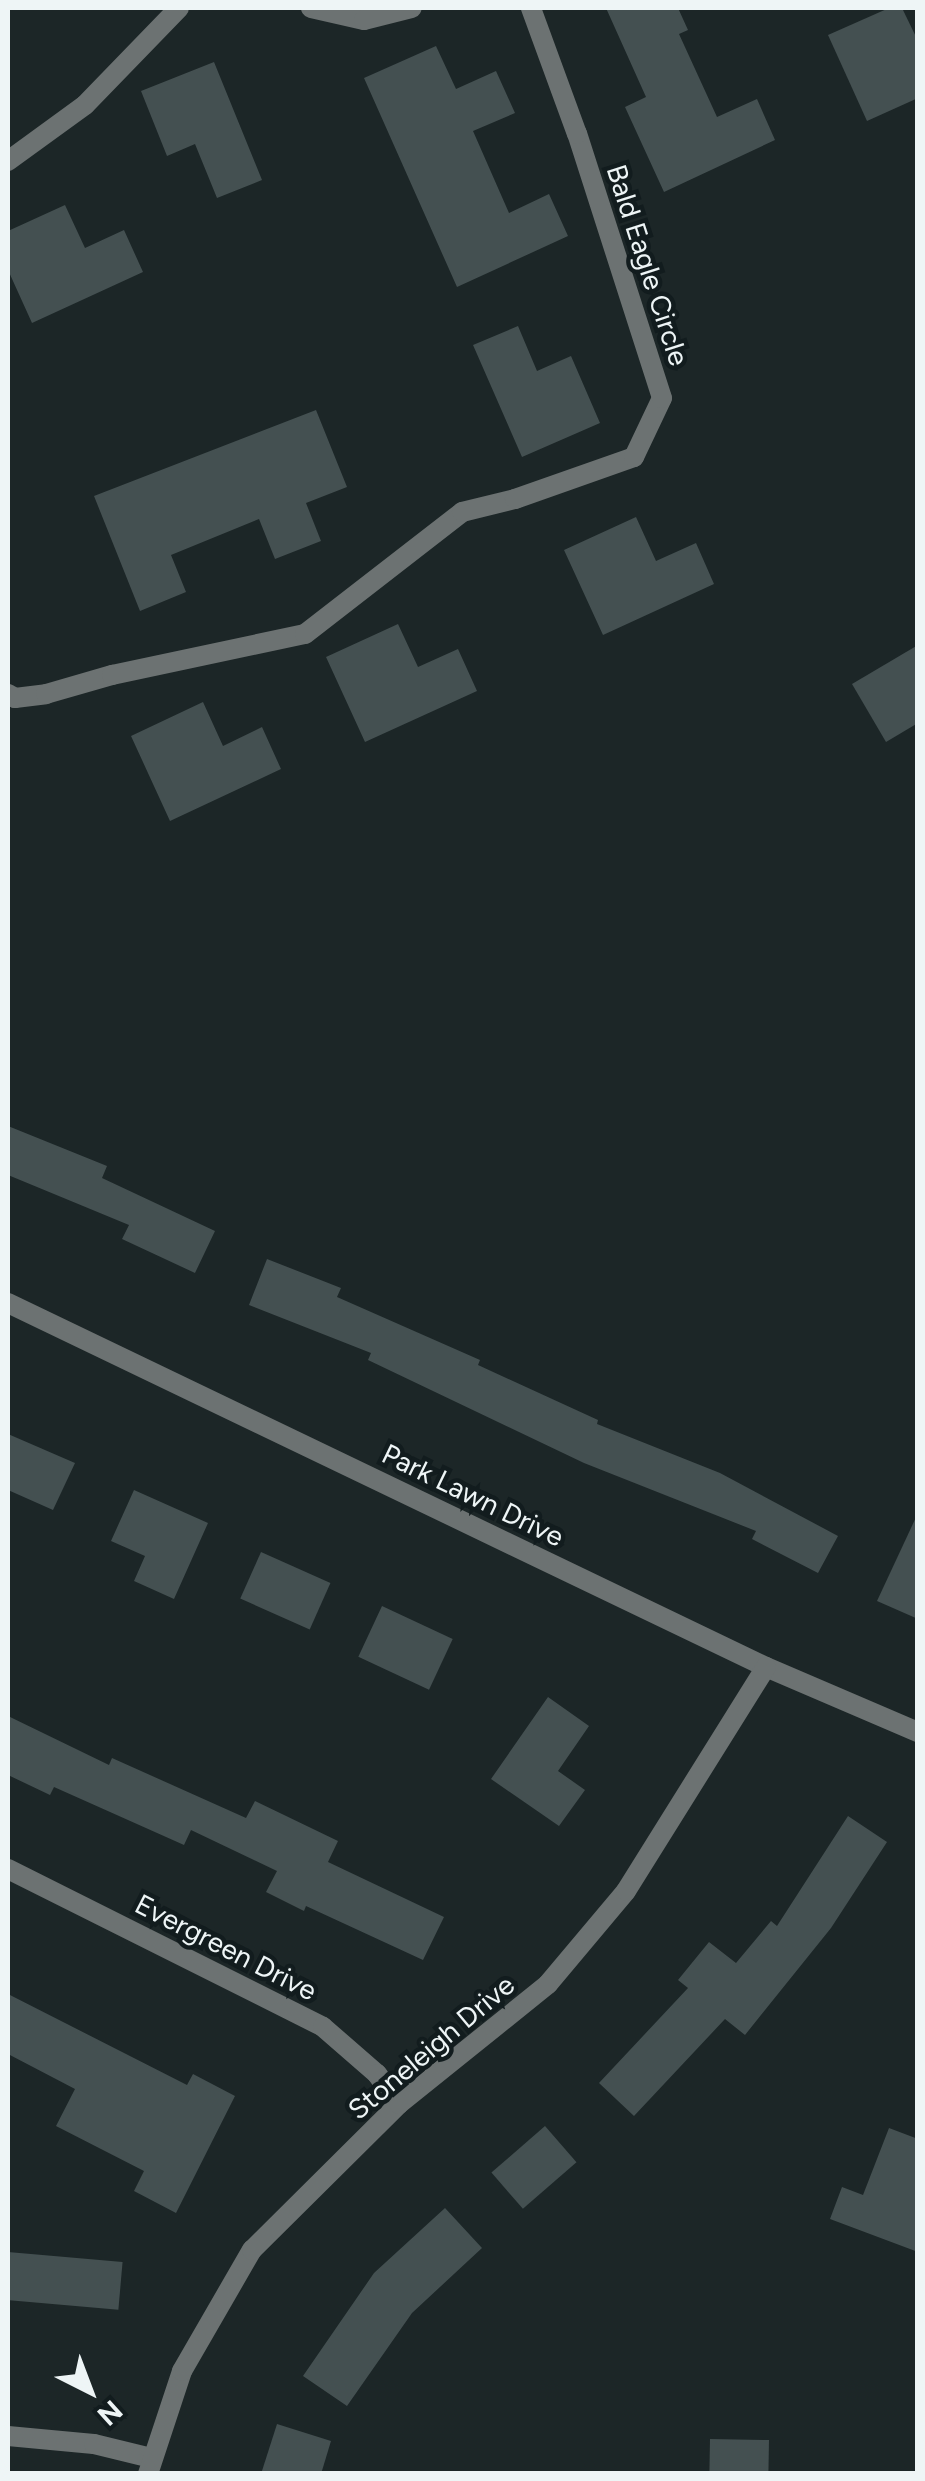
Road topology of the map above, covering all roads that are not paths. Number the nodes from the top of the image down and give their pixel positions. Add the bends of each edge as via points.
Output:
1 (178, 8) edge
2 (310, 8) edge
3 (412, 8) edge
4 (531, 8) edge
5 (8, 160) edge
6 (8, 694) edge
7 (8, 1303) edge
8 (766, 1666) junction
9 (918, 1732) edge
10 (8, 1870) edge
11 (399, 2104) junction
12 (8, 2436) edge
13 (150, 2466) edge

1 - 5 street via 85,105
2 - 3 street via 364,20
4 - 6 street, Bald Eagle Circle via 662,398 634,457 462,512 305,634 46,694
7 - 8 street, Park Lawn Drive
8 - 9 street, Park Lawn Drive
8 - 11 street, Stoneleigh Drive via 626,1891 548,1984
10 - 11 street, Evergreen Drive via 324,2027 377,2074
11 - 13 street, Stoneleigh Drive via 252,2250 189,2357
12 - 13 street via 78,2442

